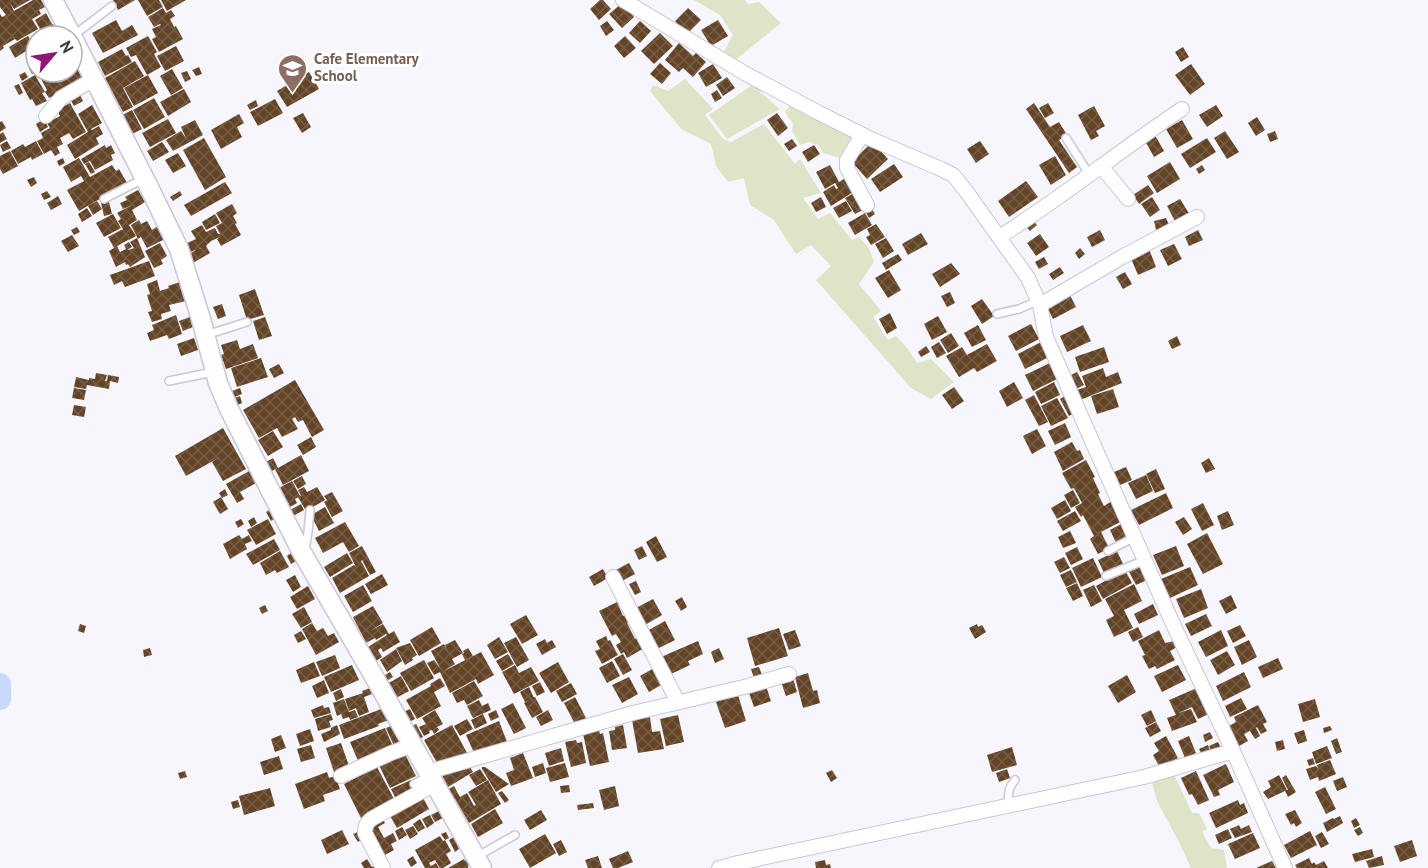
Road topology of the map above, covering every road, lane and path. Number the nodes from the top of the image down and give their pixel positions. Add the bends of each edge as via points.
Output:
1 (53, 0) edge
2 (623, 0) edge
3 (112, 6) dead end
4 (66, 24) edge
5 (84, 27) edge
6 (84, 59) edge
7 (94, 79) junction
8 (1182, 109) dead end
9 (46, 116) dead end
10 (862, 135) junction
11 (1066, 138) dead end
12 (1101, 166) junction
13 (1089, 174) junction
14 (145, 178) junction
15 (104, 199) dead end
16 (1128, 200) dead end
17 (867, 205) dead end
18 (1197, 217) dead end
19 (999, 237) junction
20 (1039, 303) junction
21 (997, 314) dead end
22 (247, 322) dead end
23 (206, 335) junction
24 (215, 372) junction
25 (169, 381) dead end
26 (310, 510) dead end
27 (1135, 537) junction
28 (1108, 551) dead end
29 (304, 556) junction
30 (1144, 560) junction
31 (1106, 576) dead end
32 (613, 577) dead end
33 (789, 674) dead end
34 (678, 702) junction
35 (413, 745) junction
36 (1233, 751) junction
37 (341, 776) dead end
38 (427, 779) junction
39 (1015, 780) dead end
40 (1008, 805) junction
41 (515, 835) dead end
42 (479, 863) edge
43 (383, 868) edge
44 (719, 868) edge
45 (1285, 868) edge

1 - 4 street
2 - 10 street via 746,74
3 - 5 lane
6 - 7 street
7 - 9 street via 62,98
7 - 14 street
8 - 12 street
10 - 17 street via 846,164
10 - 19 street via 953,176
11 - 13 lane
12 - 13 street
12 - 16 street
13 - 19 street
14 - 15 lane
14 - 23 street via 179,249
18 - 20 street
19 - 20 street via 1028,278
20 - 21 lane
20 - 27 street via 1046,337
22 - 23 lane
23 - 24 street
24 - 25 lane
24 - 29 street via 223,396
26 - 29 lane
27 - 28 lane
27 - 30 street
29 - 35 street
30 - 31 lane
30 - 36 street
32 - 34 street
33 - 34 street
34 - 38 street via 633,712
35 - 37 street
35 - 38 street
36 - 40 street via 1144,777
36 - 45 street
38 - 42 street
38 - 43 street via 367,822 365,832
39 - 40 lane via 1010,786
40 - 44 street
41 - 42 lane

